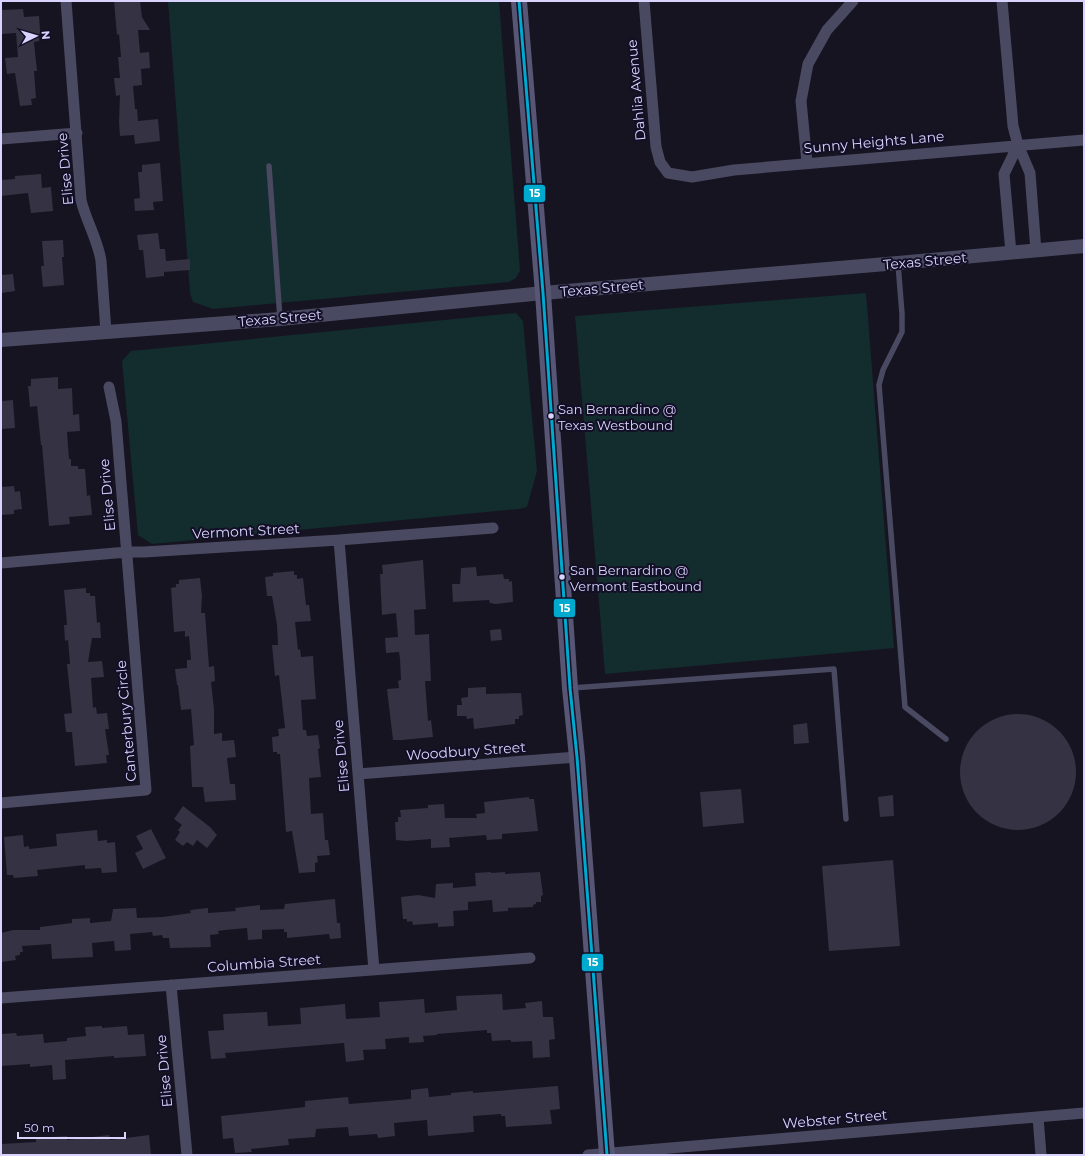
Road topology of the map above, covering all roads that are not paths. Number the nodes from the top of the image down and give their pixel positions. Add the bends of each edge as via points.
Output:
1 (66, 1) edge
2 (644, 1) edge
3 (853, 1) edge
4 (1002, 1) edge
5 (518, 2) edge
6 (77, 133) junction
7 (1, 139) edge
8 (1084, 140) edge
9 (1018, 145) junction
10 (807, 163) junction
11 (269, 166) dead end
12 (668, 173) joint
13 (1084, 246) edge
14 (1036, 251) junction
15 (1011, 253) junction
16 (898, 263) junction
17 (543, 293) junction
18 (280, 319) junction
19 (106, 332) junction
20 (1, 340) edge
21 (109, 387) dead end
22 (493, 528) dead end
23 (339, 540) junction
24 (127, 552) junction
25 (1, 563) edge
26 (570, 688) junction
27 (946, 739) dead end
28 (577, 757) junction
29 (358, 774) junction
30 (1, 803) edge
31 (846, 819) dead end
32 (530, 958) dead end
33 (374, 970) junction
34 (171, 985) junction
35 (1, 998) edge
36 (1084, 1113) edge
37 (1038, 1117) junction
38 (607, 1154) edge
39 (187, 1155) edge
40 (588, 1155) edge
41 (1041, 1155) edge

1 - 6 street, Elise Drive
2 - 12 street, Dahlia Avenue via 656,147 660,162
3 - 10 street via 827,30 808,64 801,101
4 - 9 street via 1012,126
5 - 17 main road
6 - 7 street
6 - 19 street, Elise Drive via 81,200 99,249
8 - 9 street, Sunny Heights Lane
9 - 10 street, Sunny Heights Lane
9 - 14 street via 1030,173
9 - 15 street via 1004,174
10 - 12 street, Sunny Heights Lane via 692,177
11 - 18 lane
13 - 14 street, Texas Street
14 - 15 street, Texas Street
15 - 16 street, Texas Street
16 - 17 street, Texas Street
16 - 27 lane via 902,332 883,370 879,385 905,707
17 - 18 street, Texas Street
17 - 26 main road
18 - 19 street, Texas Street
19 - 20 street, Texas Street
21 - 24 street, Elise Drive via 116,421
22 - 23 street, Vermont Street
23 - 24 street, Vermont Street
23 - 29 street, Elise Drive
24 - 25 street, Vermont Street
24 - 30 street, Canterbury Circle via 146,790
26 - 28 main road
26 - 31 lane via 834,669
28 - 29 street, Woodbury Street
28 - 38 main road
29 - 33 street, Elise Drive
32 - 33 street, Columbia Street
33 - 34 street, Columbia Street
34 - 35 street, Columbia Street
34 - 39 street, Elise Drive
36 - 37 street, Webster Street
37 - 38 street, Webster Street
37 - 41 street
38 - 40 street, Webster Street

